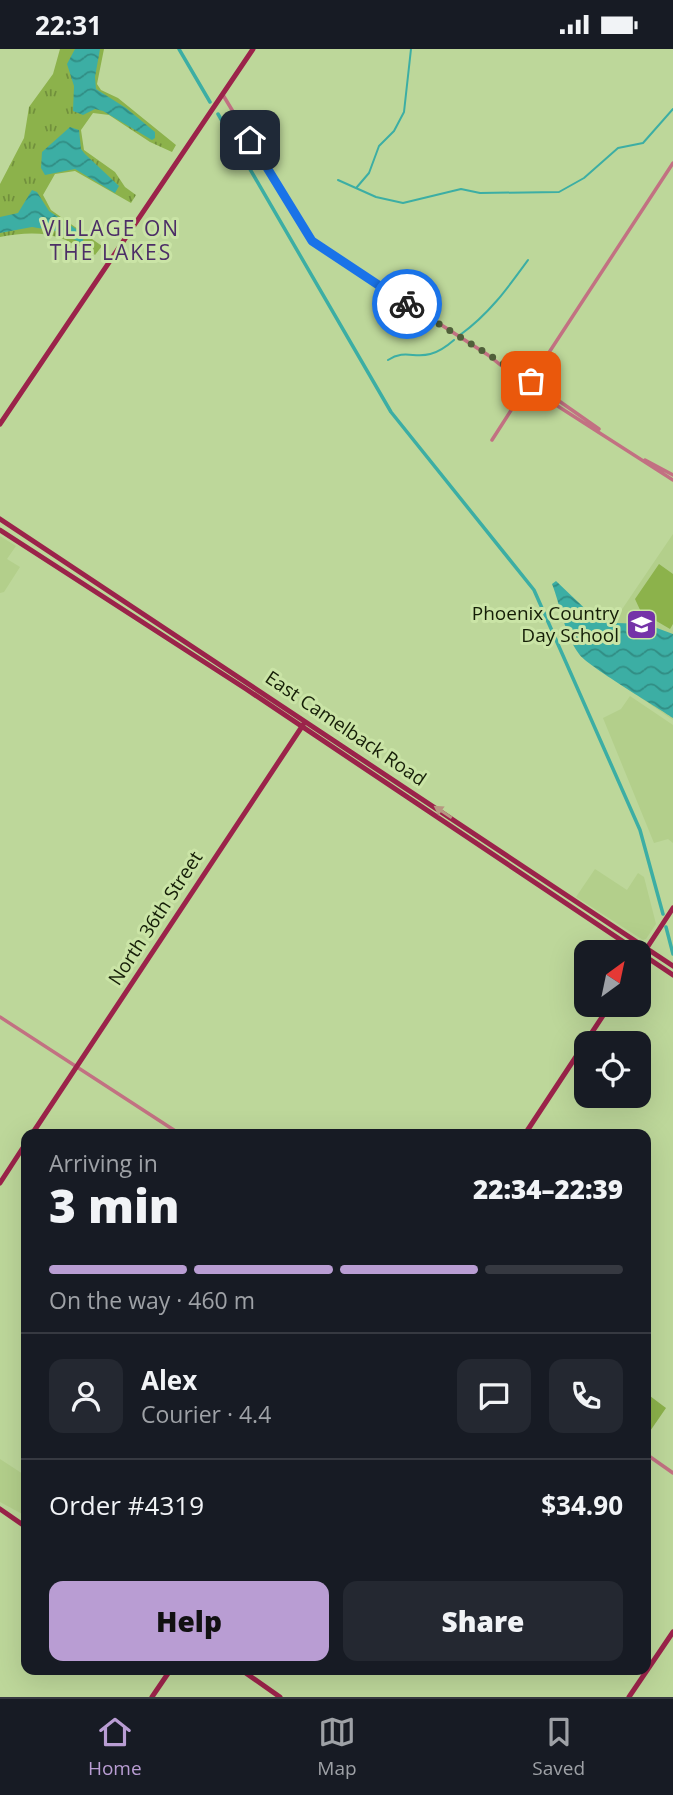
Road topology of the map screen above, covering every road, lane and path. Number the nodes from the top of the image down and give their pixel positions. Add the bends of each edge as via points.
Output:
1 (253, 49) edge
2 (222, 95) junction
3 (673, 163) edge
4 (506, 368) junction
5 (529, 379) junction
6 (525, 385) junction
7 (0, 424) edge
8 (603, 433) junction
9 (492, 440) dead end
10 (673, 477) edge
11 (0, 519) edge
12 (0, 530) edge
13 (71, 565) junction
14 (66, 573) junction
15 (217, 666) junction
16 (306, 720) junction
17 (302, 727) junction
18 (569, 896) junction
19 (564, 902) junction
20 (671, 911) edge
21 (622, 940) edge
22 (635, 940) edge
23 (651, 942) edge
24 (651, 951) edge
25 (651, 960) edge
26 (672, 965) edge
27 (673, 975) edge
28 (0, 1017) edge
29 (602, 1017) edge
30 (76, 1066) junction
31 (35, 1129) edge
32 (172, 1129) edge
33 (528, 1129) edge
34 (21, 1151) edge
35 (0, 1183) edge
36 (651, 1458) edge
37 (673, 1473) edge
38 (0, 1509) edge
39 (21, 1524) edge
40 (673, 1632) edge
41 (651, 1664) edge
42 (167, 1675) edge
43 (248, 1675) edge
44 (644, 1675) edge
45 (152, 1697) edge
46 (279, 1697) edge
47 (629, 1697) edge

1 - 2 main road
2 - 4 street via 312,241
2 - 7 main road
3 - 5 street
4 - 5 street
4 - 6 street
5 - 6 street
5 - 6 street
5 - 8 street
6 - 8 street
6 - 9 street
8 - 10 street
11 - 13 main road, East Camelback Road
12 - 14 main road, East Camelback Road
13 - 14 main road
13 - 15 main road, East Camelback Road
14 - 15 main road, East Camelback Road
15 - 16 main road, East Camelback Road
15 - 17 main road, East Camelback Road
16 - 17 main road, North 36th Street
18 -> 16 main road, East Camelback Road
17 - 19 main road, East Camelback Road
17 - 30 main road, North 36th Street
18 - 19 main road
18 - 22 main road, East Camelback Road
19 - 21 main road, East Camelback Road
20 - 23 main road
24 - 26 main road, East Camelback Road
25 - 27 main road, East Camelback Road
28 - 30 street
29 - 33 main road
30 - 31 main road, North 36th Street
30 - 32 street
34 - 35 main road
36 - 37 street
38 - 39 main road
40 - 41 main road
42 - 45 main road
43 - 46 main road
44 - 47 main road

